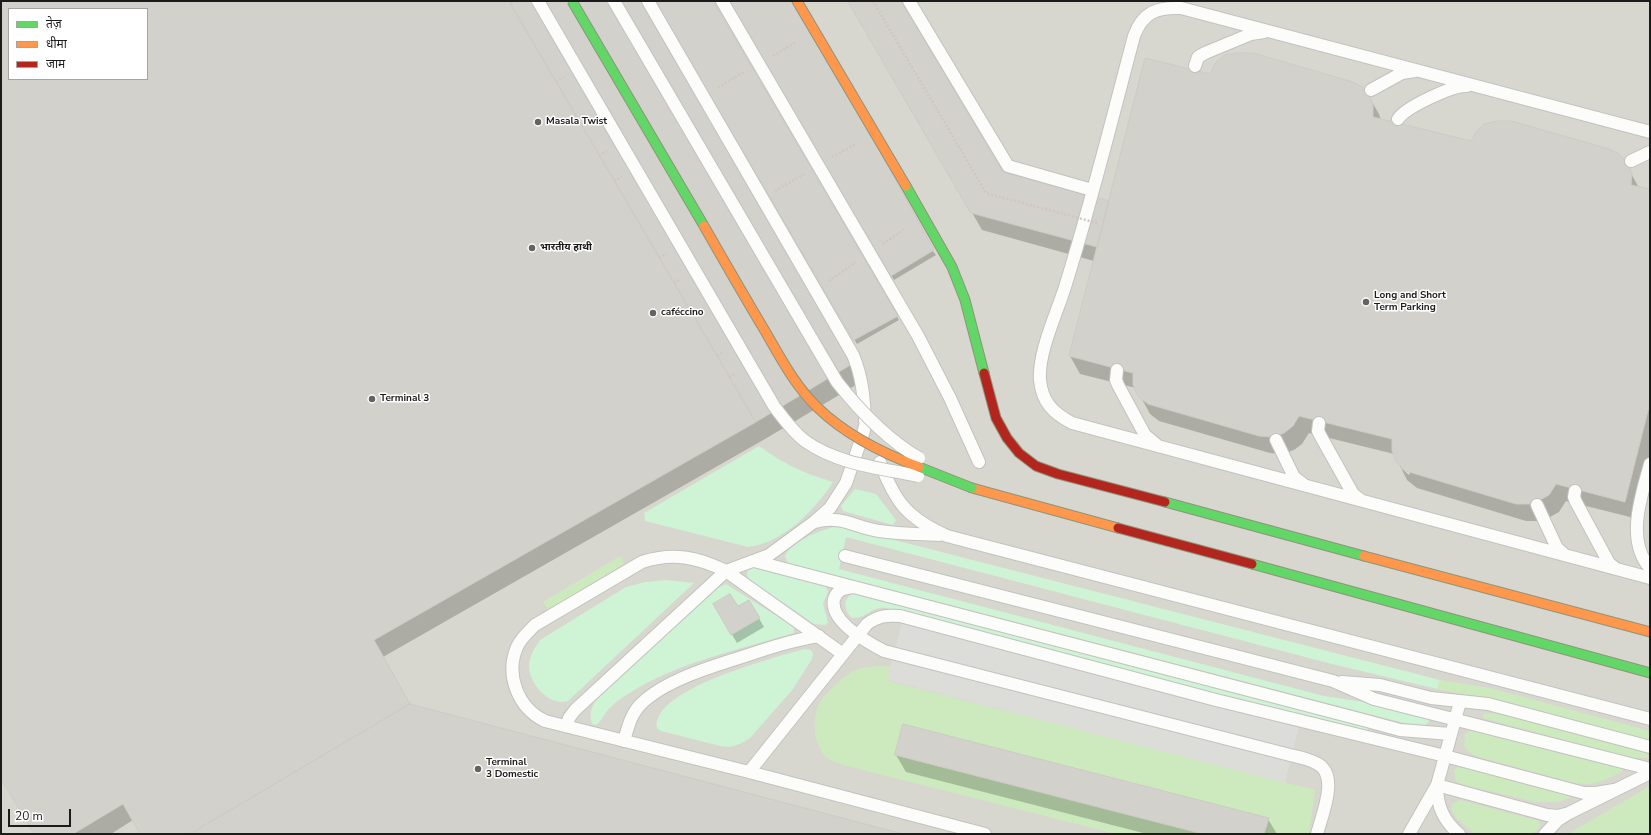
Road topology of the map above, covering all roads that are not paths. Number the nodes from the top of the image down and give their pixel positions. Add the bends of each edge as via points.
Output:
1 (538, 1) edge
2 (572, 1) edge
3 (614, 1) edge
4 (648, 1) edge
5 (722, 1) edge
6 (798, 1) edge
7 (909, 1) edge
8 (1273, 32) junction
9 (1195, 66) dead end
10 (1421, 71) junction
11 (1476, 86) junction
12 (1370, 90) dead end
13 (1398, 119) dead end
14 (1650, 132) edge
15 (1650, 152) edge
16 (1631, 161) dead end
17 (1092, 190) junction
18 (1117, 370) dead end
19 (866, 422) junction
20 (1319, 423) dead end
21 (1276, 440) dead end
22 (1160, 446) junction
23 (979, 462) dead end
24 (1650, 464) edge
25 (1304, 485) junction
26 (972, 488) junction
27 (1575, 491) dead end
28 (1361, 500) junction
29 (1537, 505) dead end
30 (814, 522) junction
31 (947, 536) junction
32 (1564, 555) junction
33 (845, 556) dead end
34 (754, 561) junction
35 (1615, 568) junction
36 (1650, 568) edge
37 (726, 571) junction
38 (1650, 578) edge
39 (855, 587) junction
40 (1650, 632) edge
41 (858, 635) junction
42 (819, 636) junction
43 (843, 654) junction
44 (1650, 673) edge
45 (1333, 681) junction
46 (1460, 702) junction
47 (1650, 719) edge
48 (1455, 720) junction
49 (567, 726) junction
50 (1451, 734) junction
51 (624, 741) junction
52 (1650, 747) edge
53 (1445, 756) junction
54 (1650, 769) edge
55 (749, 772) junction
56 (1650, 773) edge
57 (1437, 785) junction
58 (1614, 790) junction
59 (1569, 813) junction
60 (985, 834) edge
61 (1317, 834) edge
62 (1409, 834) edge
63 (1459, 834) edge
64 (1545, 834) edge

1 - 26 lane, bridge via 774,406 787,423 803,440 843,460
2 - 26 main road, bridge via 802,391 835,423 863,442 902,461
3 - 26 lane, bridge via 837,382 874,424 905,450
4 - 19 lane via 853,355 863,385
5 - 23 lane via 918,336
6 - 40 main road via 952,267 965,300 996,418 1019,453 1036,466
7 - 17 lane via 1008,166
8 - 9 lane via 1251,34 1205,53 1198,57
8 - 10 lane
8 - 17 lane via 1182,8 1168,7 1146,16 1138,25 1134,36
10 - 11 lane
10 - 12 lane via 1402,73
11 - 13 lane via 1453,88 1407,110
11 - 14 lane
15 - 16 lane
17 - 22 lane via 1065,287 1049,329 1040,378 1041,391 1051,410 1072,423
18 - 22 lane via 1118,385 1138,422 1150,440
19 - 30 lane via 846,483 830,508
19 - 31 lane via 889,486 897,500 928,527
20 - 28 lane via 1320,435 1353,494
21 - 25 lane via 1294,477
22 - 25 lane
24 - 36 lane via 1638,510 1637,526 1642,553
25 - 28 lane
26 - 44 main road
27 - 35 lane via 1576,502 1608,563
28 - 32 lane
29 - 32 lane via 1557,548
30 - 31 lane via 833,519 892,533
30 - 34 lane via 769,555
31 - 47 lane
32 - 35 lane
33 - 45 lane
34 - 37 lane
34 - 39 lane
35 - 38 lane
37 - 42 lane
37 - 49 lane via 575,710
37 - 49 lane via 713,564 684,557 657,557 635,566 535,625 524,635 517,646 512,674 520,699 536,717
39 - 41 lane via 839,591 835,596 834,609 841,620
39 - 50 lane via 1400,730
41 - 43 lane
41 - 53 lane via 874,619 882,616 900,616 1216,700
41 - 61 lane via 870,644 889,652 1310,760 1325,770 1329,783
42 - 43 lane
42 - 51 lane via 713,666 681,679 643,702 629,722
43 - 55 lane
45 - 46 lane via 1380,685 1431,698
45 - 48 lane via 1374,699
46 - 48 lane
46 - 52 lane via 1488,704
48 - 50 lane
48 - 54 lane
49 - 51 lane
50 - 53 lane
51 - 55 lane
53 - 57 lane
53 - 58 lane via 1584,793
55 - 60 lane
56 - 58 lane
57 - 59 lane via 1547,815
57 - 62 lane
57 - 63 lane via 1437,797 1444,818
58 - 59 lane
59 - 64 lane

